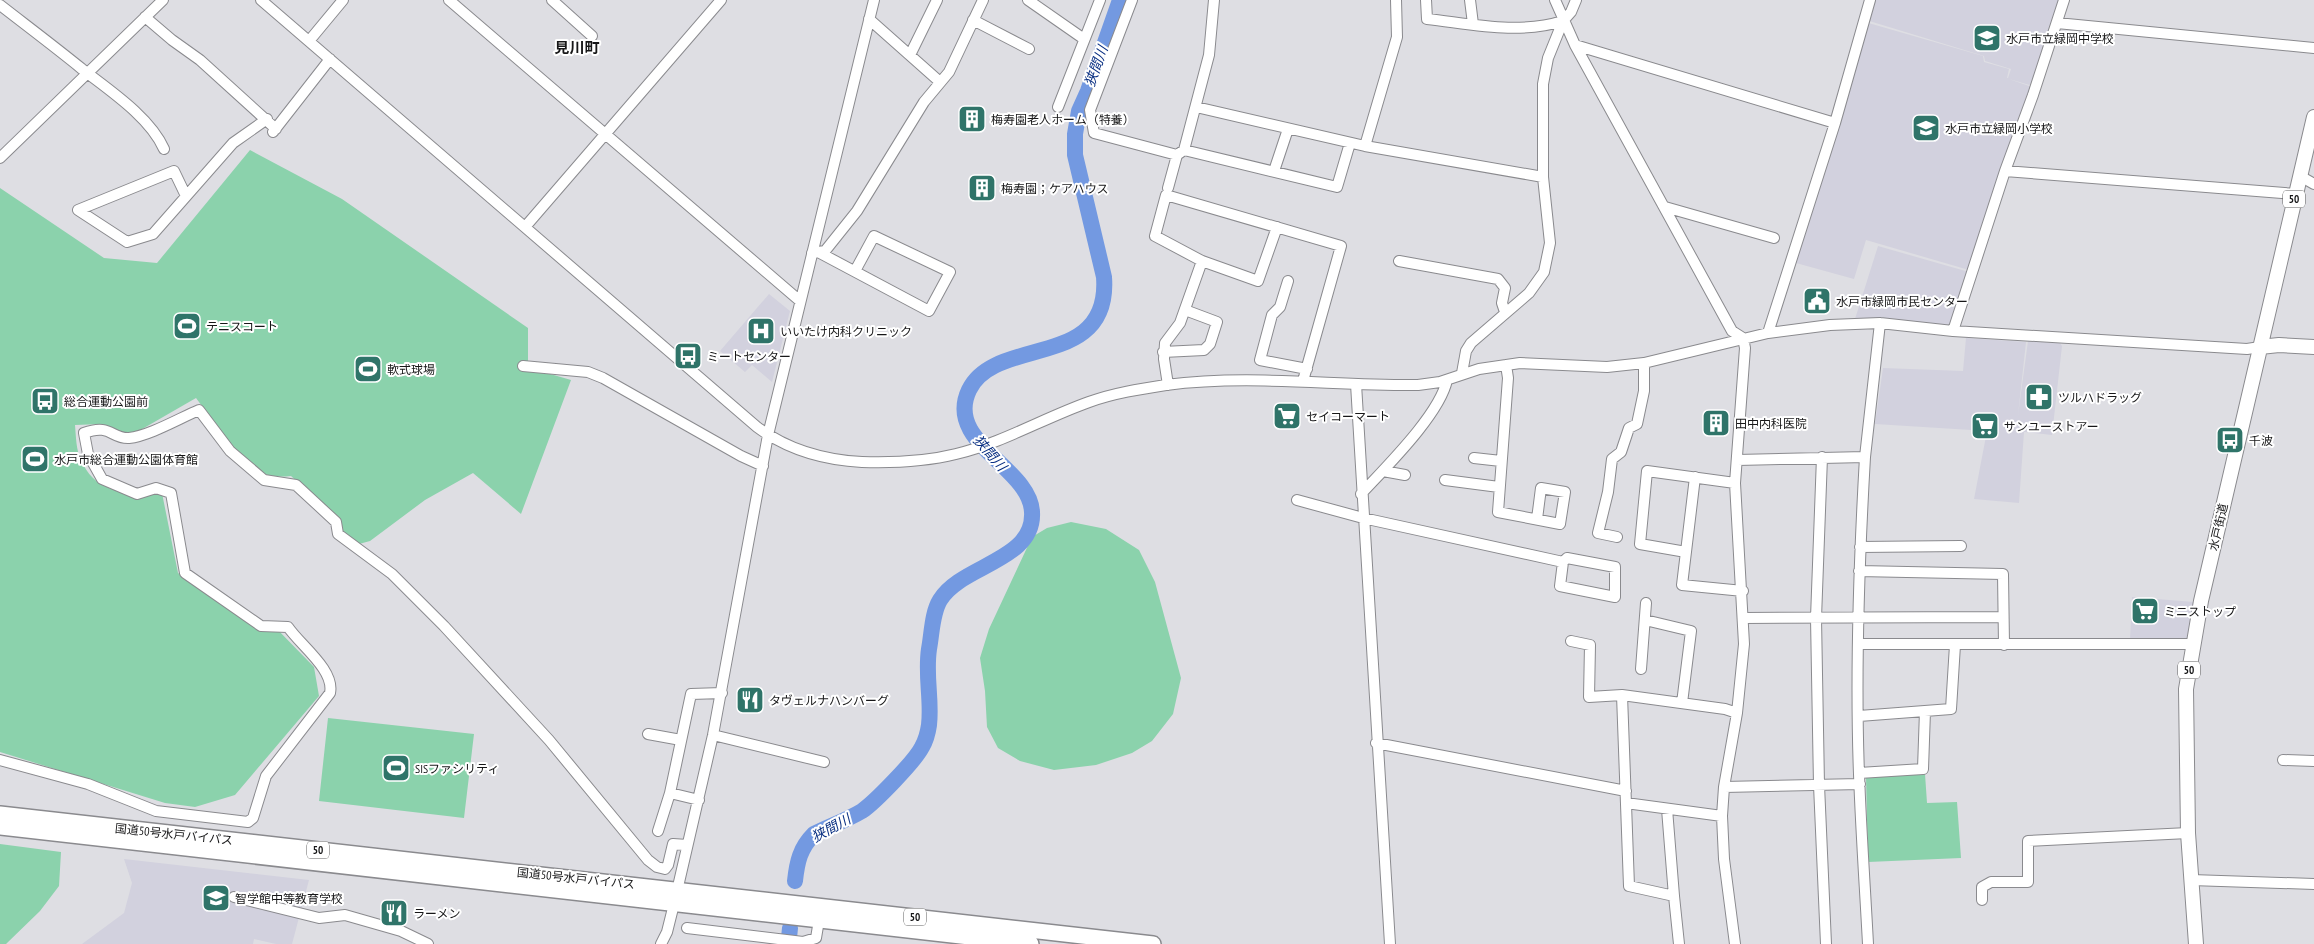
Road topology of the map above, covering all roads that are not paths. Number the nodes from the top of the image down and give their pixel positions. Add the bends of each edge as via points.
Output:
1 (163, 0) edge
2 (261, 0) edge
3 (343, 0) edge
4 (449, 0) edge
5 (552, 0) edge
6 (721, 0) edge
7 (874, 0) edge
8 (937, 0) edge
9 (983, 0) edge
10 (1028, 0) edge
11 (1100, 0) edge
12 (1132, 0) edge
13 (1214, 0) edge
14 (1396, 0) edge
15 (1426, 0) edge
16 (1470, 0) edge
17 (1555, 0) edge
18 (1576, 0) edge
19 (1870, 0) edge
20 (2064, 0) edge
21 (0, 4) edge
22 (145, 17) junction
23 (869, 19) junction
24 (974, 20) junction
25 (1562, 22) junction
26 (2057, 23) junction
27 (1472, 24) junction
28 (592, 36) dead end
29 (1084, 39) junction
30 (308, 40) junction
31 (1575, 45) junction
32 (2314, 48) edge
33 (1029, 49) dead end
34 (910, 55) junction
35 (330, 59) junction
36 (88, 73) junction
37 (940, 82) junction
38 (1058, 107) dead end
39 (1196, 107) junction
40 (2314, 117) edge
41 (267, 119) junction
42 (1835, 123) junction
43 (1288, 129) junction
44 (604, 132) junction
45 (1350, 143) junction
46 (1365, 146) junction
47 (164, 148) dead end
48 (2, 151) edge
49 (1180, 153) junction
50 (1274, 171) junction
51 (2005, 171) junction
52 (2300, 176) junction
53 (1543, 177) junction
54 (2314, 184) edge
55 (1168, 188) dead end
56 (2296, 194) junction
57 (186, 196) junction
58 (1665, 207) junction
59 (525, 227) junction
60 (1277, 227) junction
61 (1774, 238) dead end
62 (816, 253) junction
63 (1202, 261) junction
64 (1400, 261) dead end
65 (855, 271) junction
66 (1288, 281) dead end
67 (800, 301) junction
68 (1185, 310) junction
69 (1505, 312) junction
70 (1880, 323) junction
71 (1953, 331) junction
72 (1768, 333) junction
73 (1743, 338) junction
74 (2314, 347) edge
75 (2260, 348) junction
76 (1164, 352) junction
77 (1644, 363) junction
78 (1506, 365) junction
79 (523, 366) dead end
80 (1307, 369) junction
81 (1462, 373) junction
82 (1447, 380) junction
83 (1303, 381) junction
84 (1356, 384) junction
85 (1168, 385) junction
86 (768, 435) junction
87 (1822, 457) junction
88 (1865, 457) junction
89 (1474, 458) dead end
90 (1737, 460) junction
91 (1501, 461) junction
92 (763, 466) junction
93 (1383, 471) junction
94 (1405, 475) dead end
95 (1695, 477) junction
96 (1445, 480) dead end
97 (1735, 483) junction
98 (1499, 487) junction
99 (1361, 494) junction
100 (1297, 500) dead end
101 (1363, 518) junction
102 (1537, 519) dead end
103 (1617, 537) dead end
104 (1961, 546) dead end
105 (1860, 547) junction
106 (1686, 552) junction
107 (1563, 562) junction
108 (1859, 571) junction
109 (1742, 591) junction
110 (1646, 603) dead end
111 (1858, 617) junction
112 (2003, 617) junction
113 (1744, 618) junction
114 (1816, 618) junction
115 (1645, 620) junction
116 (1571, 641) dead end
117 (1858, 644) junction
118 (2004, 644) junction
119 (2193, 644) junction
120 (1956, 645) junction
121 (1640, 669) dead end
122 (722, 693) junction
123 (1622, 696) junction
124 (1682, 703) junction
125 (1925, 711) junction
126 (1737, 713) junction
127 (1859, 716) junction
128 (648, 734) dead end
129 (714, 735) junction
130 (681, 740) junction
131 (1376, 743) junction
132 (0, 760) edge
133 (2283, 760) dead end
134 (2314, 761) edge
135 (824, 762) dead end
136 (1859, 773) junction
137 (1860, 784) junction
138 (1819, 785) junction
139 (1724, 787) junction
140 (1626, 791) junction
141 (670, 793) junction
142 (699, 800) junction
143 (1626, 803) junction
144 (1667, 808) junction
145 (0, 814) edge
146 (1722, 816) junction
147 (0, 827) edge
148 (658, 831) dead end
149 (2188, 833) junction
150 (687, 845) junction
151 (2191, 880) junction
152 (2314, 884) edge
153 (677, 889) junction
154 (1674, 896) junction
155 (234, 897) dead end
156 (1982, 900) dead end
157 (674, 904) junction
158 (820, 920) junction
159 (687, 928) dead end
160 (818, 941) edge
161 (795, 943) edge
162 (428, 944) edge
163 (661, 944) edge
164 (1031, 944) edge
165 (1153, 944) edge
166 (1390, 944) edge
167 (1680, 944) edge
168 (1735, 944) edge
169 (1826, 944) edge
170 (1868, 944) edge
171 (2196, 944) edge

1 - 22 street
2 - 30 street
3 - 30 street
4 - 44 street
5 - 28 street
6 - 44 street
7 - 23 street
8 - 34 street
9 - 24 street
10 - 29 street
11 - 29 street
12 - 49 street via 1090,110 1094,133
13 - 39 street via 1209,55
14 - 46 street via 1397,37
15 - 27 street via 1427,19
16 - 27 street
17 - 25 street
18 - 25 street
19 - 42 street
20 - 26 street
21 - 36 street
22 - 36 street
22 - 41 street
23 - 34 street
23 - 62 street
24 - 33 street
24 - 37 street via 949,72
25 - 27 street via 1506,29
25 - 31 street
25 - 53 street via 1542,84
26 - 32 street
26 - 51 street
29 - 38 street
30 - 35 street
31 - 42 street
31 - 58 street
34 - 37 street
35 - 41 street via 275,130
35 - 59 street
36 - 47 street via 129,106 157,134
36 - 48 street
37 - 62 street via 924,102 857,210 825,251
39 - 43 street
39 - 49 street
40 - 52 main road, 水戸街道 / 50
41 - 57 street via 233,143
42 - 72 street
43 - 45 street
43 - 50 street
44 - 59 street
44 - 67 street
45 - 46 street
45 - 50 street via 1336,187
46 - 53 street
49 - 50 street
49 - 55 street
51 - 56 street
51 - 71 street
52 - 54 street
52 - 56 main road, 水戸街道 / 50
53 - 69 street via 1550,243 1544,272 1529,293
56 - 75 main road, 水戸街道 / 50
57 - 57 street via 153,234 127,242 78,210 174,171
58 - 61 street
58 - 73 street via 1732,331
59 - 86 street
60 - 63 street via 1258,282
60 - 63 street via 1166,195 1155,236
60 - 80 street via 1341,246
62 - 65 street
62 - 67 street
63 - 68 street
64 - 69 street via 1498,279 1505,288 1502,303
65 - 65 street via 929,311 950,272 874,236
66 - 80 street via 1280,307 1272,315 1260,360
67 - 86 street
68 - 76 street via 1165,343
68 - 76 street via 1217,322 1210,344 1204,350
69 - 81 street via 1471,343
70 - 71 street
70 - 72 street
70 - 88 street
71 - 75 street via 2103,342
72 - 73 street
73 - 77 street
73 - 90 street
74 - 75 main road via 2279,345
75 - 119 main road, 水戸街道 / 50
76 - 85 street
77 - 78 street via 1607,367 1539,363
77 - 103 street via 1644,391 1637,424 1628,428 1621,452 1612,459 1598,533
78 - 81 street
78 - 91 street via 1508,378
79 - 92 street via 588,372 603,378
80 - 83 street
81 - 82 street
82 - 84 street via 1418,385
82 - 93 street via 1444,393 1429,415
83 - 84 street
83 - 85 street
84 - 99 street
85 - 86 street via 1090,401 958,454 913,462 850,461 807,454
86 - 92 street
87 - 88 street
87 - 90 street
87 - 114 street
88 - 105 street
89 - 91 street
90 - 97 street
91 - 98 street
92 - 122 street
93 - 94 street
93 - 99 street
95 - 97 street
95 - 106 street
95 - 106 street via 1647,471 1640,544
96 - 98 street
97 - 109 street
98 - 102 street via 1498,512
99 - 101 street
100 - 101 street
101 - 107 street
101 - 131 street
104 - 105 street
105 - 108 street
106 - 109 street via 1682,584
107 - 107 street via 1560,586 1615,597 1614,566 1566,558
108 - 111 street
108 - 112 street via 2003,574
109 - 113 street
110 - 115 street
111 - 112 street
111 - 114 street
111 - 117 street
112 - 118 street
113 - 114 street
113 - 126 street
114 - 138 street
115 - 121 street
115 - 124 street via 1691,630
116 - 123 street via 1590,644 1589,697
117 - 120 street
117 - 127 street
118 - 119 street
118 - 120 street
119 - 149 main road, 水戸街道 / 50 via 2186,689
120 - 125 street via 1951,709
122 - 129 street
122 - 130 street via 691,694
123 - 124 street
123 - 140 street
124 - 126 street via 1725,708
125 - 127 street
125 - 136 street via 1924,769
126 - 139 street
127 - 136 street
128 - 130 street
129 - 135 street
129 - 142 street
130 - 141 street
131 - 140 street
131 - 166 street
132 - 150 street via 88,784 156,812 248,822 253,818 266,776 330,693 326,672 288,627 261,626 185,573 170,493 156,488 137,494 102,479 88,454 84,433 98,428 128,438 199,410 230,450 264,480 296,485 336,522 338,534 398,580 549,740 648,860 665,869 673,844
133 - 134 street
136 - 137 street
137 - 138 street
137 - 170 street
138 - 139 street
138 - 169 street
139 - 146 street
140 - 143 street
141 - 142 street
141 - 148 street
142 - 150 street
143 - 144 street
143 - 154 street via 1629,886
144 - 146 street
144 - 154 street
145 - 153 highway, 国道50号水戸バイパス / 50
146 - 168 street
147 - 157 highway, 国道50号水戸バイパス / 50
149 - 151 main road, 水戸街道 / 50
149 - 156 street via 2028,841 2028,882 1991,882 1982,887
150 - 153 street
151 - 152 street
151 - 171 main road, 水戸街道 / 50
153 - 157 street
153 - 165 highway, 国道50号水戸バイパス / 50
154 - 167 street
155 - 162 street via 319,918 345,915 401,931
157 - 158 highway, 国道50号水戸バイパス / 50
157 - 163 street
158 - 160 street
158 - 164 highway, 国道50号水戸バイパス / 50
159 - 161 street
160 - 161 street

